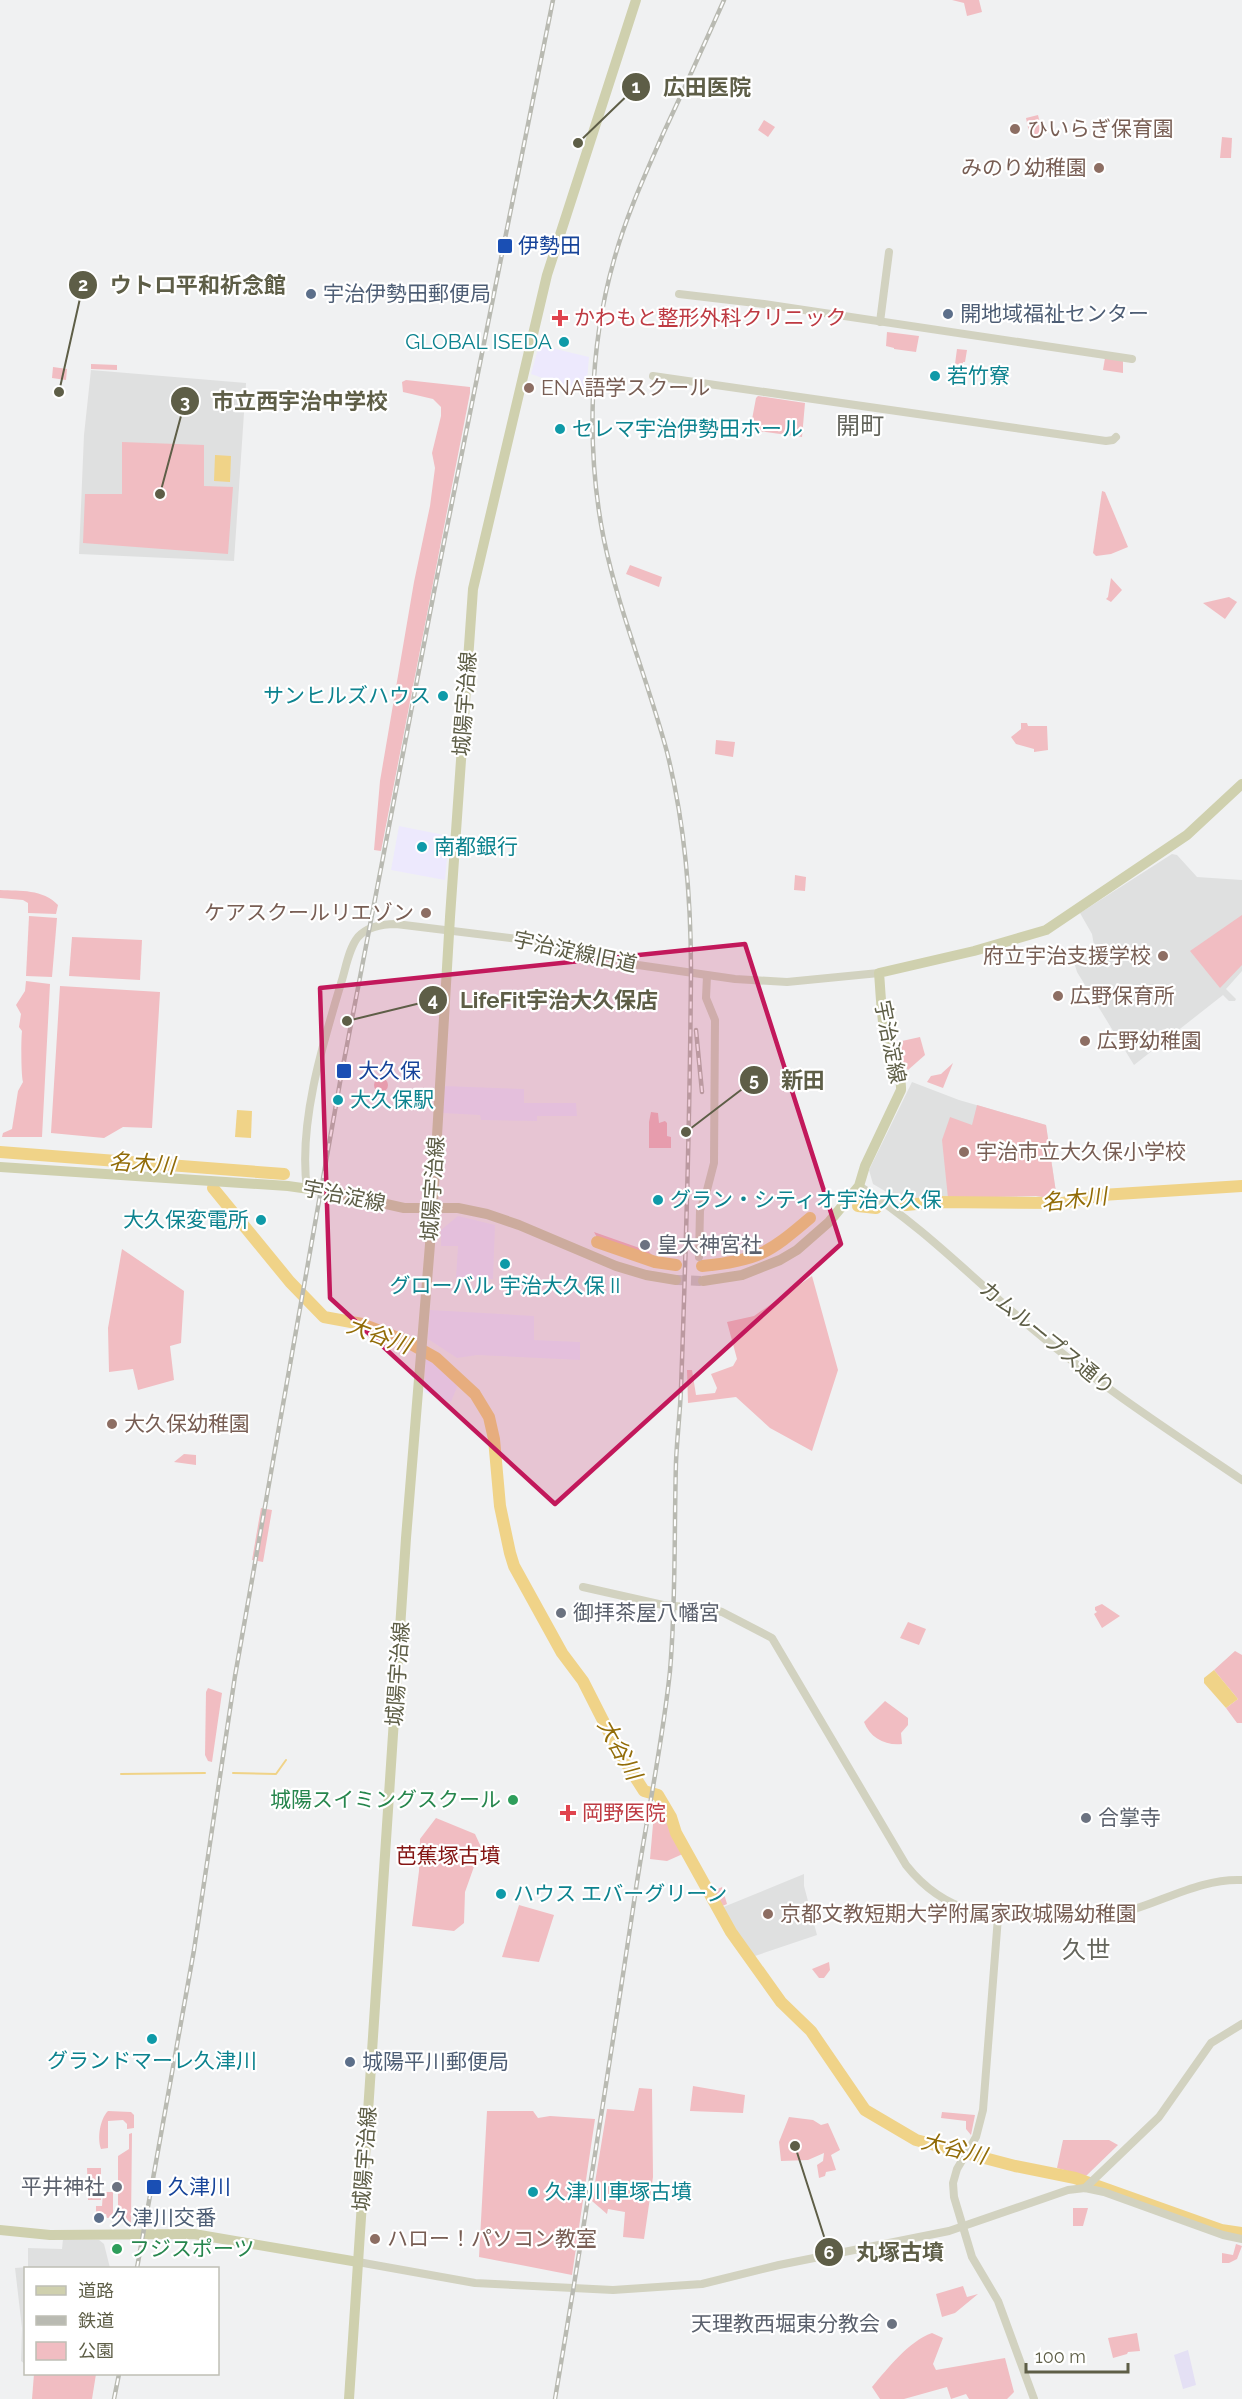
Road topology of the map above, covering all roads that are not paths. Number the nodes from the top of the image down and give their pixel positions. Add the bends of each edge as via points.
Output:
1 (636, 0) edge
2 (889, 252) dead end
3 (679, 294) dead end
4 (880, 322) junction
5 (1132, 359) dead end
6 (653, 376) dead end
7 (1116, 436) dead end
8 (1242, 784) edge
9 (449, 931) junction
10 (879, 973) junction
11 (707, 976) junction
12 (0, 1167) edge
13 (859, 1185) junction
14 (307, 1189) junction
15 (433, 1207) junction
16 (699, 1257) dead end
17 (676, 1280) tunnel mouth
18 (703, 1281) tunnel mouth
19 (1242, 1480) edge
20 (583, 1587) dead end
21 (1242, 1880) edge
22 (998, 1917) junction
23 (1242, 2024) edge
24 (1086, 2187) junction
25 (962, 2225) junction
26 (0, 2230) edge
27 (1242, 2239) edge
28 (358, 2262) junction
29 (349, 2399) edge
30 (1034, 2399) edge

1 - 9 main road, 城陽宇治線 via 547,275 477,565
2 - 4 street
3 - 4 street
4 - 5 street
6 - 7 street via 1106,441
8 - 10 main road, 宇治淀線 via 1187,835 1046,930
9 - 11 street, 宇治淀線旧道 via 543,942 638,965
9 - 14 street, 宇治淀線旧道 via 379,925 361,935 353,945 315,1082 308,1124
9 - 15 main road, 城陽宇治線
10 - 11 street, 宇治淀線旧道 via 787,982
10 - 13 main road, 宇治淀線 via 883,1026 901,1077 901,1090
11 - 16 street via 706,998 715,1020 714,1163 700,1210
12 - 14 main road, 宇治淀線
13 - 18 main road, 宇治淀線 via 829,1222 797,1250 742,1275
13 - 19 street, カムループス通り via 900,1213 1091,1377
14 - 15 main road, 宇治淀線 via 404,1208
15 - 17 main road, 宇治淀線 via 487,1214 606,1262
15 - 28 main road, 城陽宇治線
20 - 22 street via 663,1605 722,1612 772,1638 916,1878 951,1903
21 - 22 street via 1206,1885 1113,1915
22 - 25 street via 983,2110 976,2137 957,2169 954,2183
23 - 24 street via 1211,2043 1159,2117
24 - 25 street
24 - 27 street
25 - 28 street via 702,2284 653,2288 613,2290 475,2283
25 - 30 street via 976,2266 998,2301
26 - 28 main road via 50,2235 194,2234
28 - 29 main road, 城陽宇治線

